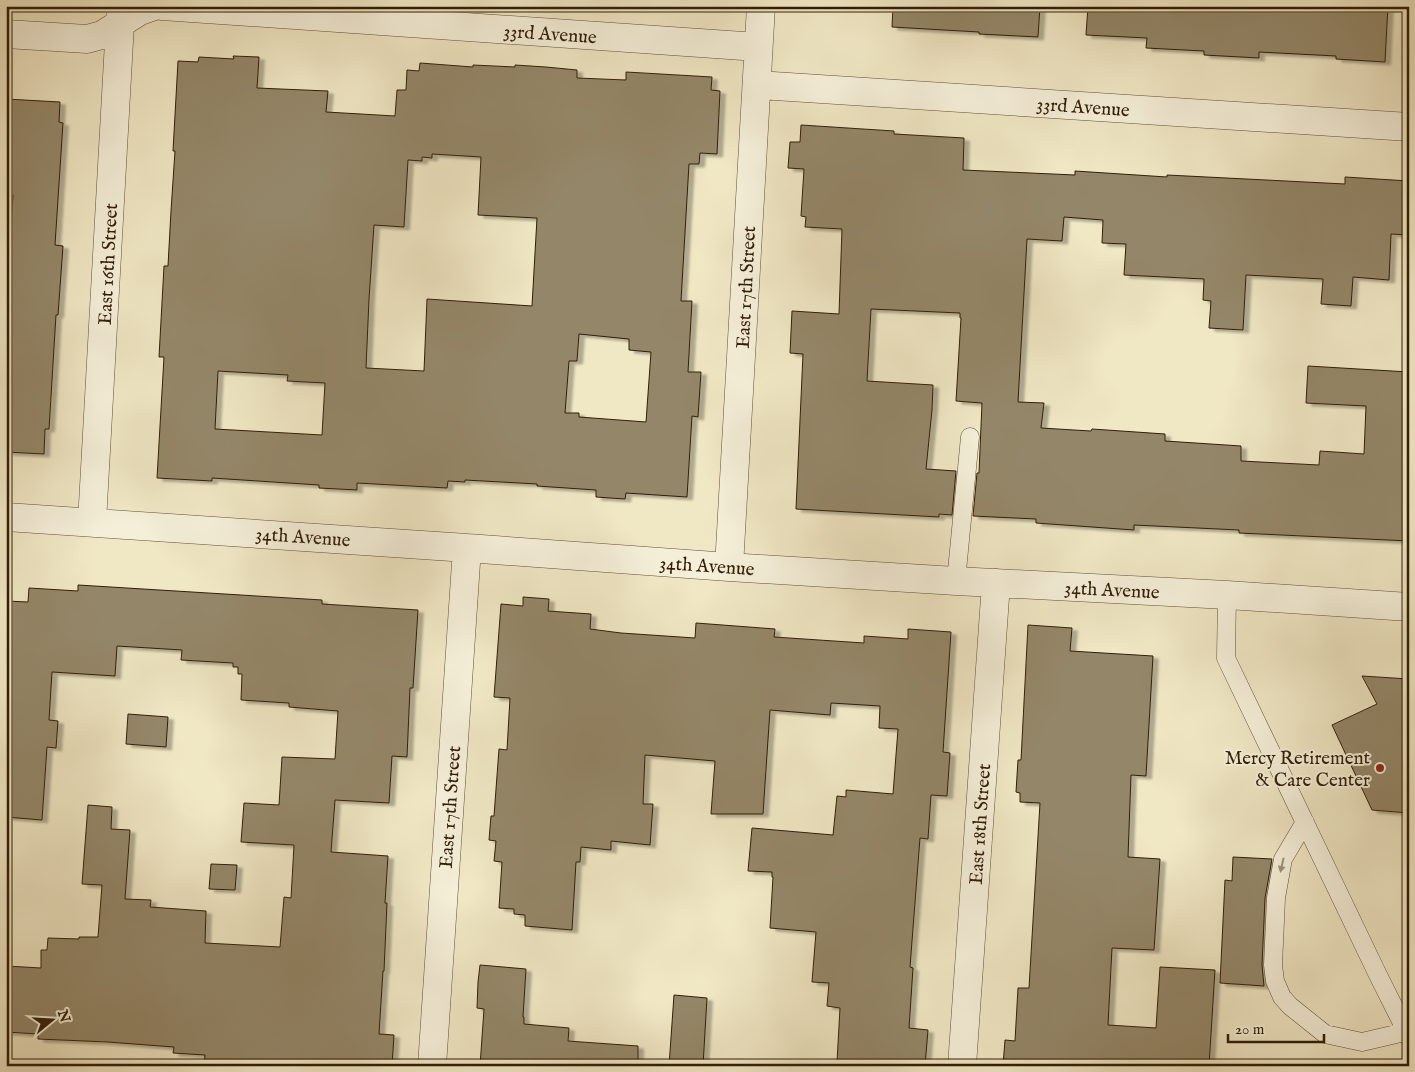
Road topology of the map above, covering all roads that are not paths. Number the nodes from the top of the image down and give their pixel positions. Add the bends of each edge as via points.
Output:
1 (154, 6) edge
2 (162, 6) edge
3 (761, 6) edge
4 (121, 15) edge
5 (6, 34) edge
6 (758, 47) junction
7 (757, 85) junction
8 (1409, 127) edge
9 (970, 437) dead end
10 (6, 517) edge
11 (92, 522) junction
12 (467, 548) junction
13 (729, 567) junction
14 (956, 581) junction
15 (996, 583) junction
16 (1227, 595) junction
17 (1409, 607) edge
18 (1305, 822) junction
19 (1408, 1032) edge
20 (432, 1066) edge
21 (962, 1066) edge

1 - 4 street
2 - 6 street, 33rd Avenue
3 - 6 street, East 17th Street
4 - 5 street via 102,35 87,39
4 - 11 street, East 16th Street
6 - 7 street, East 17th Street
7 - 8 street, 33rd Avenue
7 - 13 street, East 17th Street
9 - 14 lane
10 - 11 street, 34th Avenue
11 - 12 street, 34th Avenue
12 - 13 street, 34th Avenue
12 - 20 street, East 17th Street
13 - 14 street, 34th Avenue
14 - 15 street, 34th Avenue
15 - 16 street, 34th Avenue
15 - 21 street, East 18th Street
16 - 17 street, 34th Avenue
16 - 18 lane via 1226,658
18 - 19 lane
18 -> 19 lane via 1282,859 1276,898 1274,965 1275,981 1282,997 1325,1034 1362,1042

